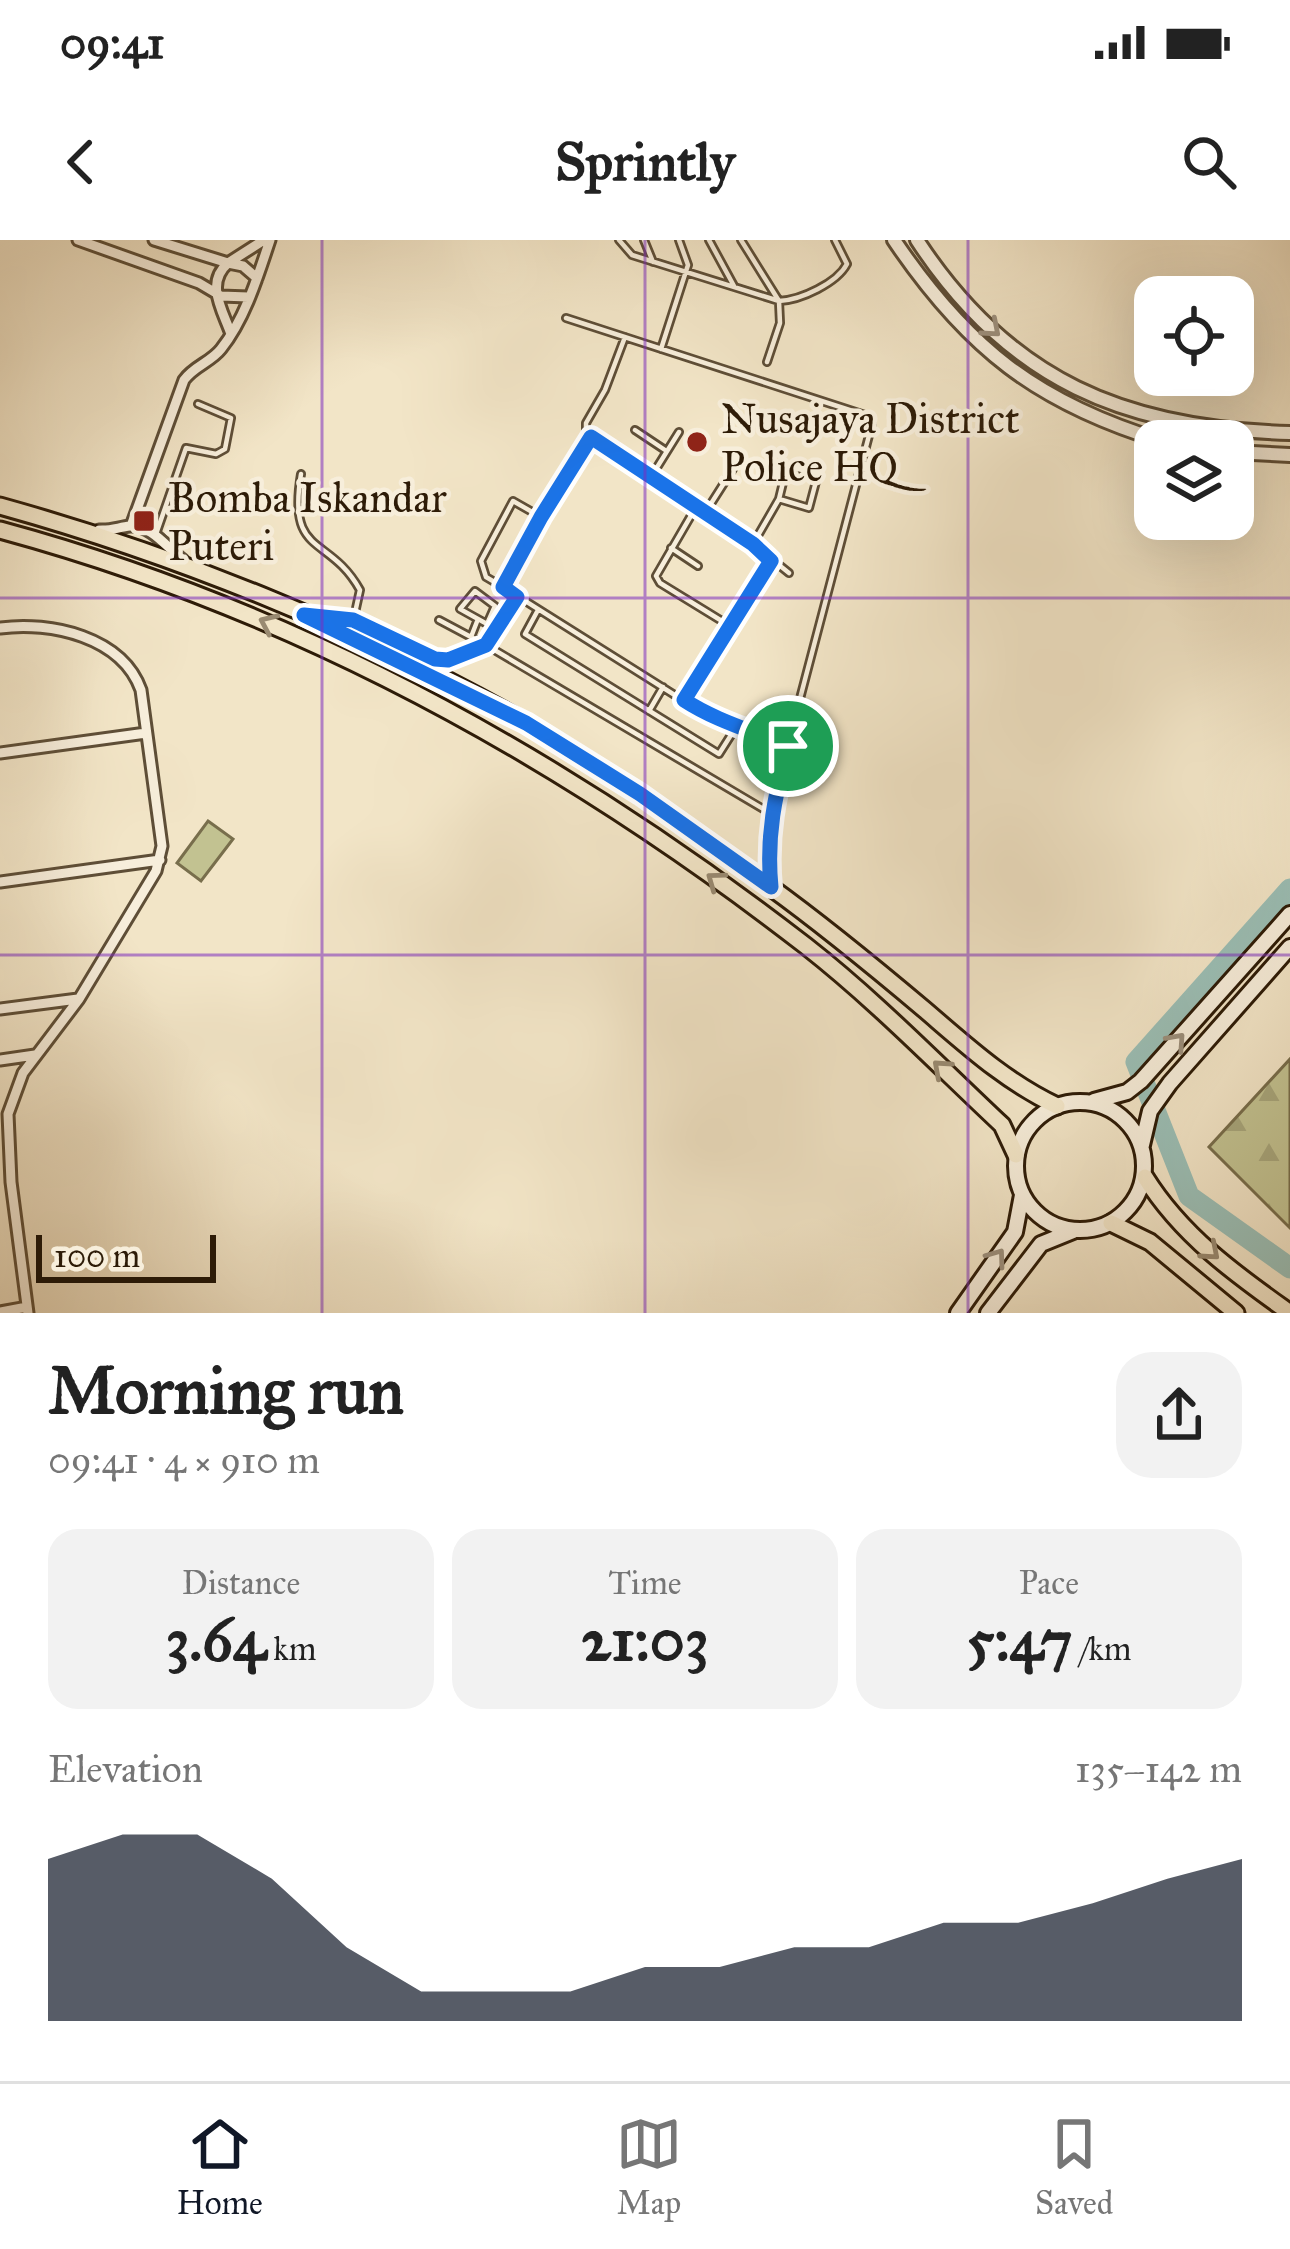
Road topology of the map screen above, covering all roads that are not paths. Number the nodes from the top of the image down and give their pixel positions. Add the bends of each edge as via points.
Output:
1 (78, 240) edge
2 (154, 240) edge
3 (267, 240) edge
4 (619, 240) edge
5 (644, 240) edge
6 (679, 240) edge
7 (709, 240) edge
8 (742, 240) edge
9 (835, 240) edge
10 (894, 240) edge
11 (917, 240) edge
12 (653, 262) junction
13 (228, 263) junction
14 (686, 274) junction
15 (257, 278) junction
16 (734, 286) junction
17 (216, 293) junction
18 (248, 297) junction
19 (779, 301) junction
20 (566, 318) dead end
21 (231, 334) junction
22 (625, 337) junction
23 (661, 349) junction
24 (767, 362) dead end
25 (198, 404) dead end
26 (635, 430) dead end
27 (679, 432) dead end
28 (1134, 432) edge
29 (1290, 433) edge
30 (591, 437) junction
31 (667, 451) junction
32 (1254, 453) edge
33 (1290, 455) edge
34 (733, 469) dead end
35 (301, 474) dead end
36 (650, 477) junction
37 (779, 499) junction
38 (0, 506) edge
39 (696, 507) junction
40 (705, 513) junction
41 (541, 517) junction
42 (66, 526) junction
43 (131, 526) junction
44 (0, 530) edge
45 (156, 534) junction
46 (753, 544) junction
47 (671, 548) junction
48 (771, 561) junction
49 (698, 566) dead end
50 (788, 573) dead end
51 (202, 574) junction
52 (503, 587) junction
53 (517, 597) junction
54 (538, 610) junction
55 (478, 619) junction
56 (439, 620) dead end
57 (730, 626) junction
58 (0, 628) edge
59 (352, 628) junction
60 (471, 637) junction
61 (486, 645) junction
62 (663, 687) junction
63 (684, 700) junction
64 (649, 711) junction
65 (738, 724) junction
66 (146, 733) junction
67 (788, 746) junction
68 (0, 753) edge
69 (770, 813) junction
70 (160, 860) junction
71 (0, 882) edge
72 (771, 887) junction
73 (1290, 914) edge
74 (1290, 947) edge
75 (79, 998) junction
76 (0, 1010) edge
77 (35, 1055) junction
78 (0, 1060) edge
79 (1083, 1102) junction
80 (1057, 1106) junction
81 (1142, 1145) junction
82 (1016, 1155) junction
83 (1144, 1177) junction
84 (5, 1183) edge
85 (1022, 1195) junction
86 (1111, 1223) junction
87 (1073, 1231) junction
88 (28, 1310) edge
89 (0, 1312) edge
90 (958, 1313) edge
91 (988, 1313) edge
92 (1235, 1313) edge
93 (1290, 1313) edge

1 - 17 street
2 - 13 street
3 - 13 street
3 - 15 street
4 - 12 lane
5 - 12 lane
6 - 14 lane
7 - 16 lane
8 - 19 lane
9 - 19 lane via 844,272
10 - 28 street via 961,328 1000,362 1071,407
11 -> 29 street via 972,312 1061,381 1169,422
12 - 14 lane
13 - 15 street
13 - 17 street
14 - 16 lane
14 - 23 lane
15 - 18 street
16 - 19 lane
17 - 18 street
17 - 21 street
18 - 21 street
19 - 24 lane
20 - 22 lane
21 - 43 street via 184,380
22 - 23 lane
22 - 30 lane via 586,423
23 - 67 lane via 865,415 872,424
25 - 45 lane via 231,418 225,449 186,448
26 - 31 lane
27 - 31 lane
30 - 36 lane
30 - 41 lane
31 - 36 lane
32 - 33 street
34 - 40 lane
35 - 59 lane via 299,526 360,590
36 - 39 lane
37 - 37 lane via 809,508 818,474 787,466
37 - 46 lane
38 - 42 main road
39 - 40 lane
39 - 47 lane
40 - 46 lane
41 - 52 lane
41 - 52 lane via 513,501 482,561 486,577
42 - 43 street
42 - 51 main road
43 - 45 street
82 -> 44 main road via 1002,1125 809,949 512,743 250,615
45 - 51 street
46 - 48 lane
47 - 49 lane
47 - 57 lane via 658,569 660,583
48 - 50 lane
48 - 57 lane
51 - 59 main road
52 - 53 lane
53 - 54 lane
53 - 61 lane
54 - 62 lane
54 - 64 lane via 525,634
55 - 55 lane via 488,624 495,606 471,592 460,609
55 - 60 lane
56 - 60 lane
57 - 63 lane
58 - 66 street via 53,627 116,654 135,673
59 - 61 lane via 435,659
59 - 72 main road via 526,723
60 - 61 lane
61 - 69 lane
62 - 63 lane
62 - 64 lane
63 - 65 lane
64 - 65 lane via 719,754
65 - 67 lane
66 - 68 street
66 - 70 street
67 - 69 lane
69 - 72 lane
70 - 71 street
70 - 75 street
72 - 80 main road via 1004,1077
79 -> 73 main road via 1110,1099 1141,1081
74 - 81 main road via 1169,1082 1150,1111
75 - 76 street
75 - 77 street
77 - 78 street
77 - 84 street via 8,1114
79 - 80 main road
79 - 81 main road via 1129,1123
80 - 82 main road via 1038,1117
81 - 83 main road
82 - 85 main road
83 - 86 main road via 1127,1211
83 -> 93 main road via 1166,1212
84 - 88 street
85 - 87 main road via 1052,1225
90 -> 85 main road via 1016,1232
86 - 87 main road
86 - 92 main road via 1150,1242
87 - 91 main road via 1041,1244
88 - 89 street

